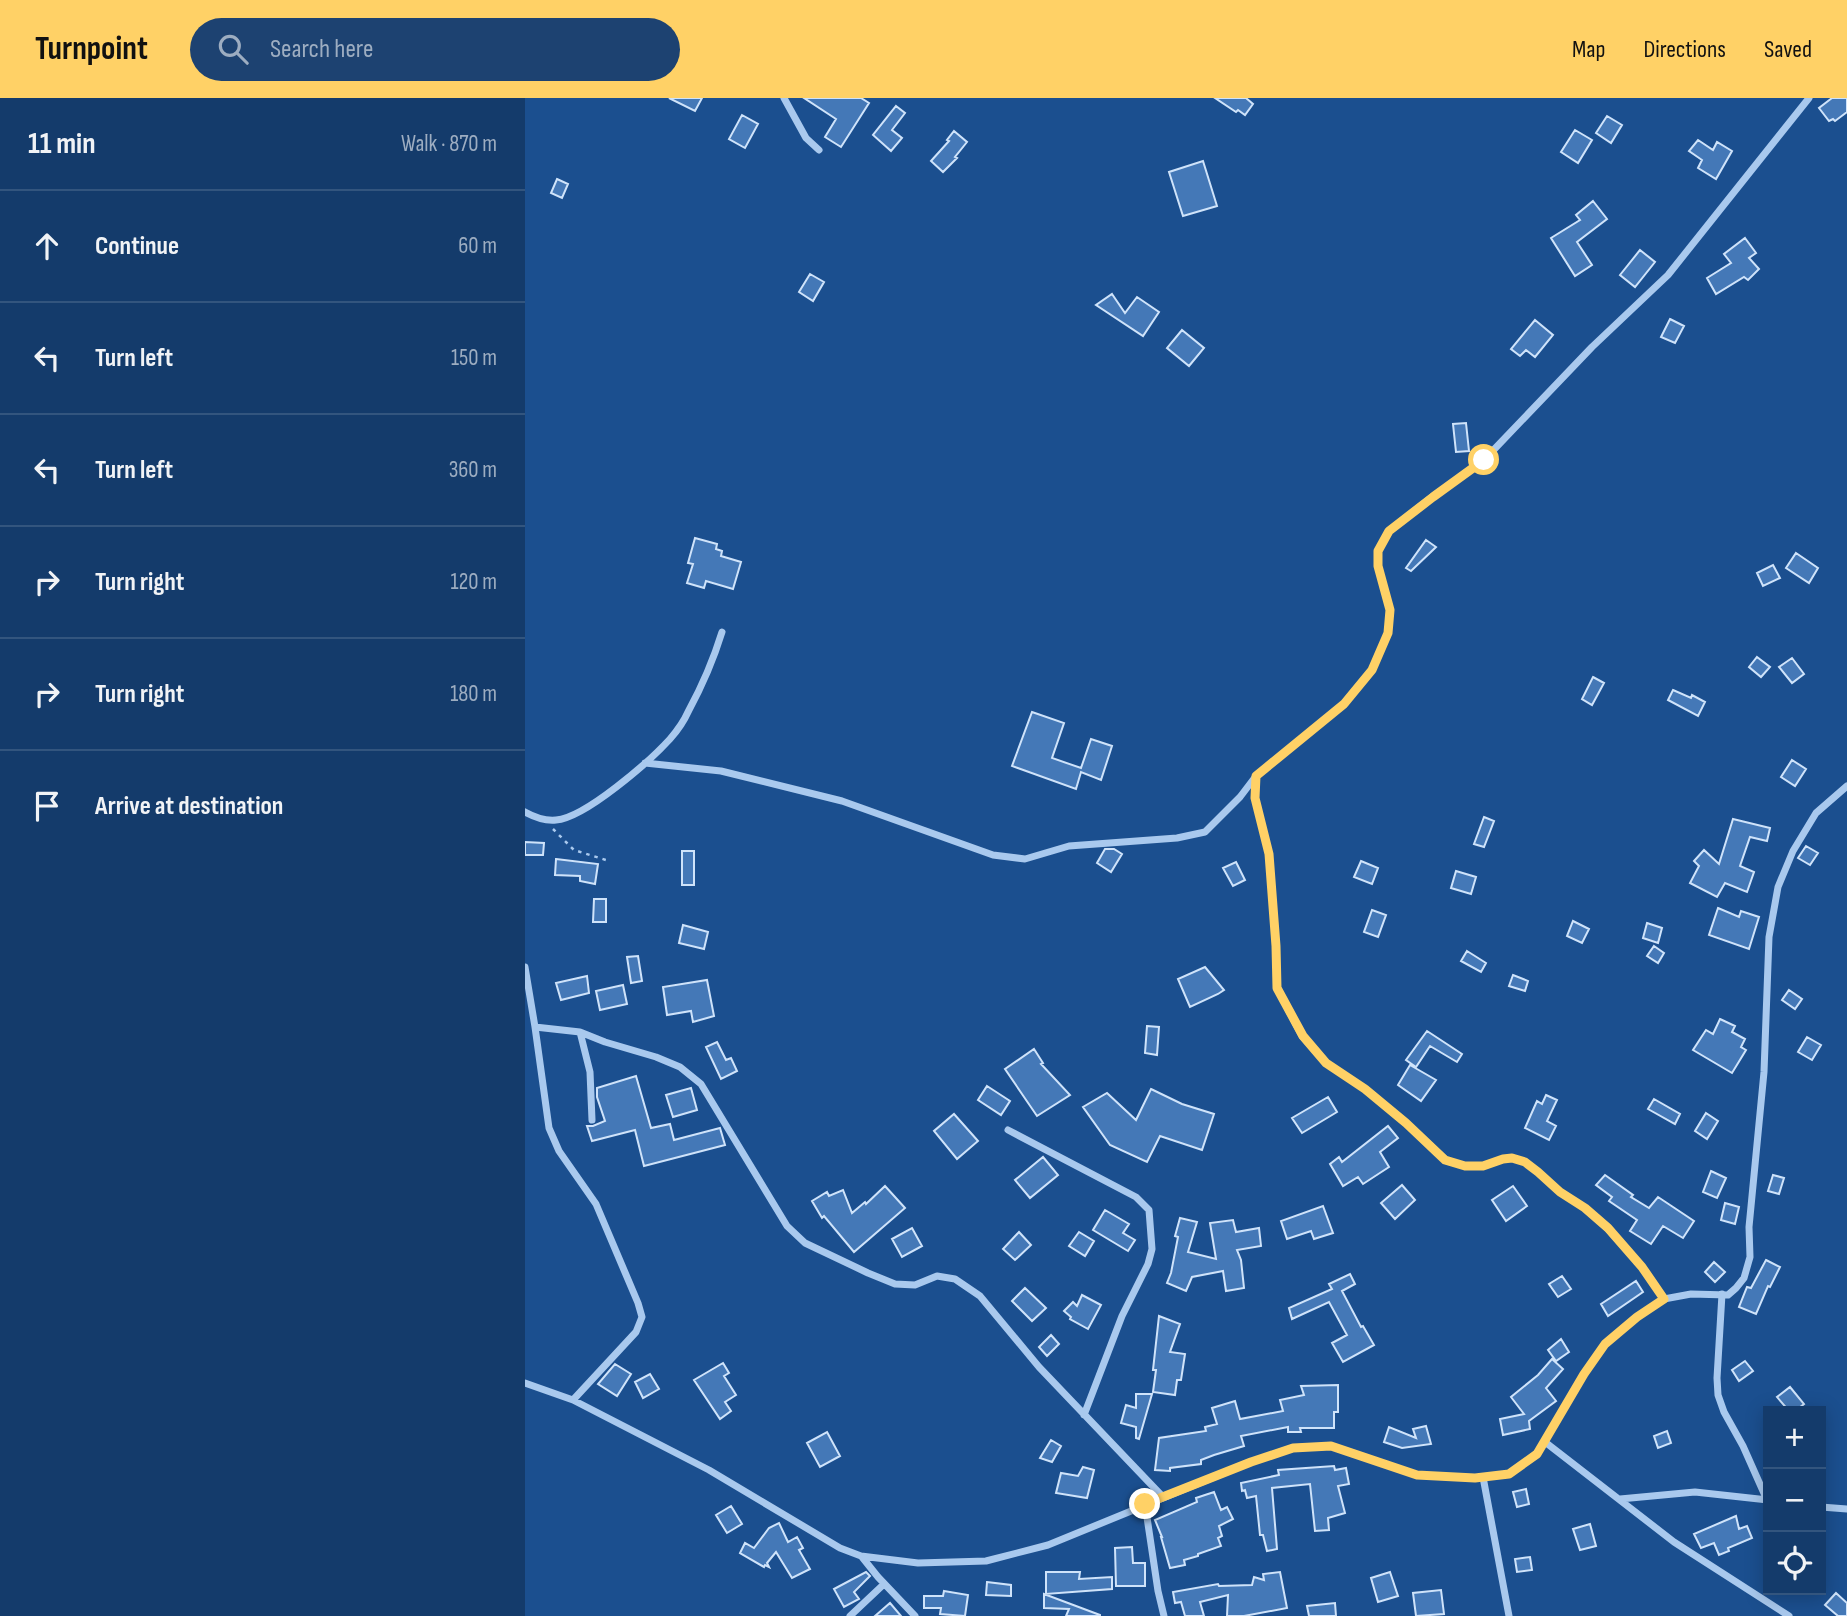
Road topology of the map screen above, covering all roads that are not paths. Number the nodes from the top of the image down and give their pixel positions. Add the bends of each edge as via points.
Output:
1 (784, 98) edge
2 (1806, 99) edge
3 (819, 150) dead end
4 (722, 632) dead end
5 (645, 763) junction
6 (1256, 776) junction
7 (1847, 786) edge
8 (525, 812) edge
9 (525, 967) edge
10 (535, 1027) junction
11 (579, 1032) junction
12 (592, 1120) dead end
13 (1008, 1130) dead end
14 (1721, 1294) junction
15 (1664, 1299) junction
16 (525, 1383) edge
17 (573, 1400) junction
18 (1084, 1415) junction
19 (1545, 1442) junction
20 (1483, 1477) junction
21 (1763, 1490) edge
22 (1163, 1497) junction
23 (1620, 1499) junction
24 (1763, 1499) edge
25 (1145, 1504) junction
26 (1826, 1507) edge
27 (1847, 1509) edge
28 (861, 1556) junction
29 (884, 1584) junction
30 (850, 1616) edge
31 (915, 1616) edge
32 (1164, 1616) edge
33 (1509, 1616) edge
34 (1790, 1616) edge

1 - 3 street via 806,138
2 - 6 street via 1668,275 1484,460 1389,531 1378,551 1390,610 1388,633 1372,670 1344,704
4 - 5 street via 688,713
5 - 6 street via 720,771 842,801 993,855 1025,859 1069,846 1206,832
5 - 8 street via 576,813 557,820
6 - 15 street via 1255,798 1269,854 1277,988 1303,1036 1326,1063 1365,1089 1445,1160 1483,1166 1512,1158 1532,1167 1608,1228
7 - 14 street via 1817,813 1793,851 1778,887 1769,937 1750,1257 1744,1278 1728,1295
9 - 10 street
10 - 11 street
10 - 17 street via 549,1128 559,1151 596,1204 642,1317 636,1332
11 - 12 street via 590,1072
11 - 18 street via 680,1067 701,1084 787,1226 805,1243 895,1284 915,1285 937,1276 955,1279 980,1296
13 - 18 street via 1136,1197 1149,1210 1148,1264 1122,1316
14 - 15 street
14 - 21 street via 1718,1395
15 - 19 street via 1605,1344
16 - 17 street
17 - 28 street via 709,1469
18 - 22 street
19 - 20 street via 1537,1454 1509,1474
19 - 23 street
20 - 22 street via 1417,1475 1331,1446 1293,1448
20 - 33 street
22 - 25 street
23 - 24 street via 1695,1492
23 - 34 street via 1674,1542
25 - 28 street via 1048,1545 986,1561 918,1563
25 - 32 street
26 - 27 street
28 - 29 street
29 - 30 street
29 - 31 street

